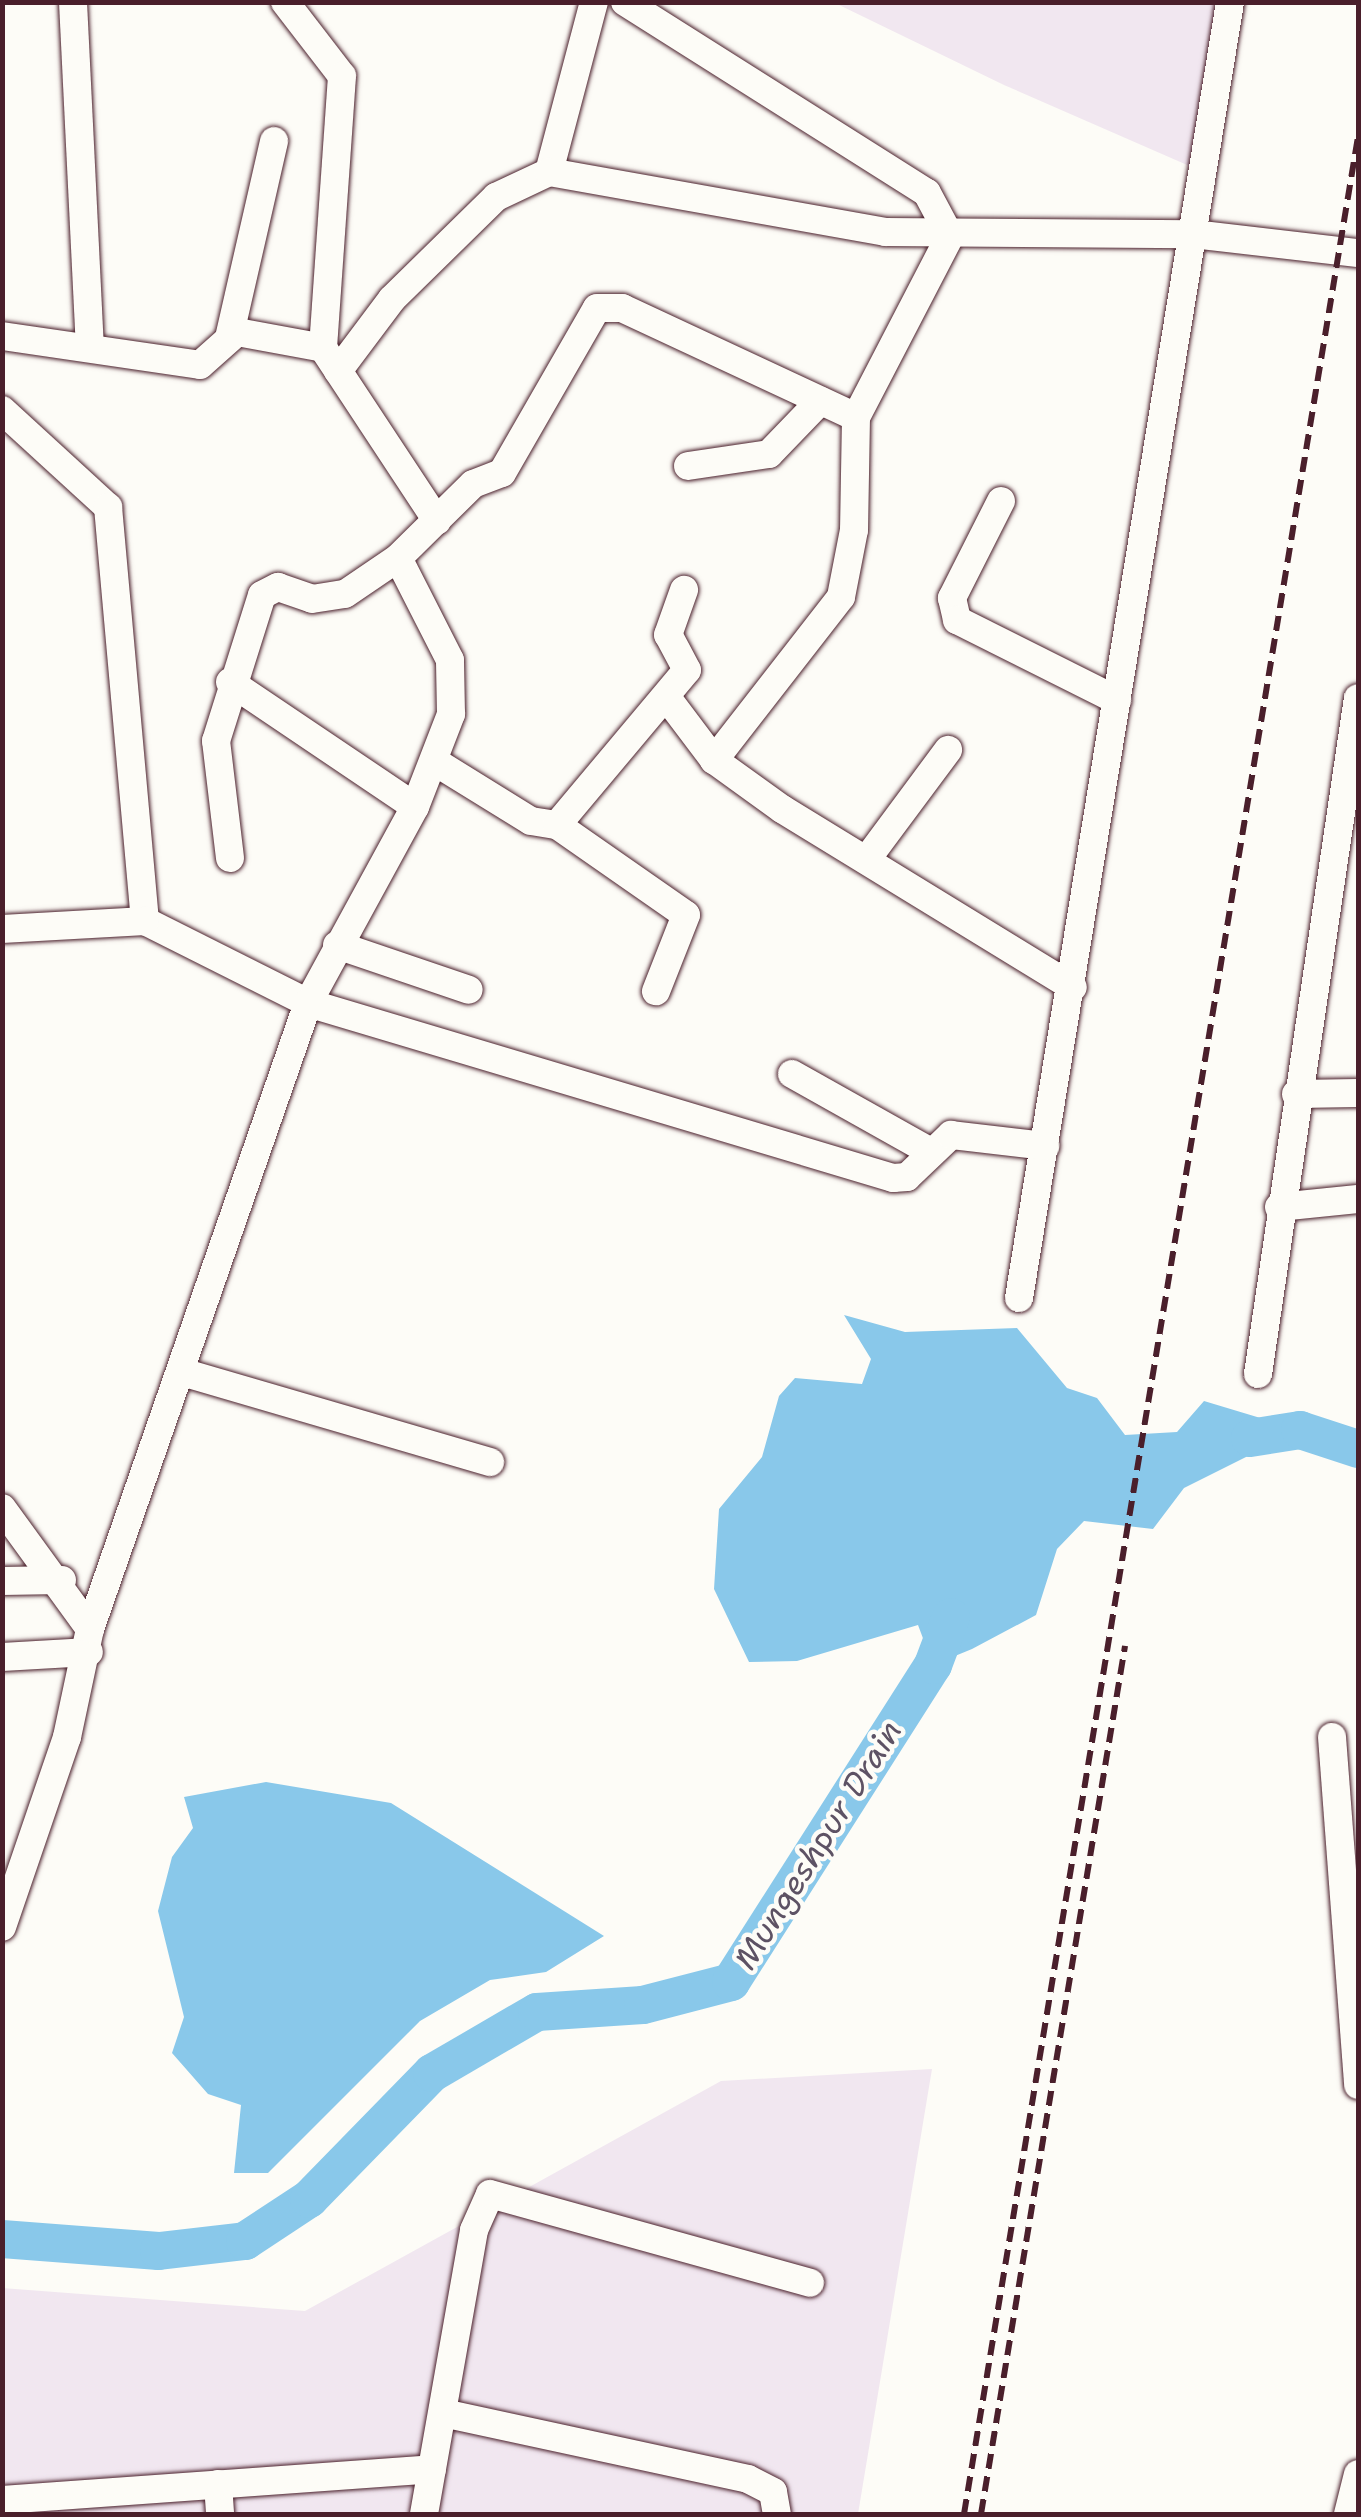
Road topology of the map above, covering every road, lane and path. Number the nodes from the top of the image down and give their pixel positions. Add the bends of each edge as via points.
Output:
1 (73, 2) edge
2 (285, 2) edge
3 (594, 2) edge
4 (625, 2) edge
5 (1230, 2) edge
6 (274, 141) dead end
7 (550, 172) junction
8 (1193, 234) junction
9 (950, 236) junction
10 (1358, 253) edge
11 (2, 336) edge
12 (229, 338) junction
13 (90, 346) junction
14 (331, 360) junction
15 (820, 401) junction
16 (2, 410) edge
17 (856, 416) junction
18 (688, 466) dead end
19 (1001, 501) dead end
20 (438, 521) junction
21 (398, 558) junction
22 (684, 590) dead end
23 (230, 682) junction
24 (1358, 698) edge
25 (668, 699) junction
26 (1117, 700) junction
27 (948, 750) dead end
28 (714, 760) junction
29 (437, 763) junction
30 (415, 807) junction
31 (558, 825) junction
32 (870, 855) junction
33 (230, 858) dead end
34 (146, 921) junction
35 (2, 929) edge
36 (338, 944) junction
37 (1072, 987) junction
38 (469, 990) dead end
39 (656, 991) dead end
40 (308, 1003) junction
41 (792, 1074) dead end
42 (1358, 1092) edge
43 (1296, 1094) junction
44 (1044, 1146) junction
45 (931, 1152) junction
46 (1358, 1200) edge
47 (1279, 1207) junction
48 (1019, 1298) dead end
49 (182, 1372) junction
50 (1258, 1374) dead end
51 (490, 1462) dead end
52 (2, 1508) edge
53 (62, 1580) junction
54 (2, 1582) edge
55 (89, 1640) junction
56 (2, 1657) edge
57 (1332, 1736) dead end
58 (10, 1889) edge
59 (2, 1927) edge
60 (1358, 2068) edge
61 (810, 2283) dead end
62 (443, 2413) junction
63 (432, 2468) junction
64 (1358, 2474) edge
65 (218, 2484) junction
66 (2, 2500) edge
67 (51, 2505) edge
68 (220, 2514) edge
69 (424, 2514) edge
70 (777, 2514) edge
71 (1348, 2514) edge

1 - 13 street
2 - 14 street via 342,76
3 - 7 street
4 - 9 street via 928,193
5 - 8 street
6 - 12 street
7 - 9 street
7 - 14 street via 496,197
8 - 9 street
8 - 10 street
8 - 26 street
9 - 17 street
11 - 13 street
12 - 13 street via 222,354 200,365
12 - 14 street via 244,331
14 - 20 street
15 - 17 street
15 - 18 street via 770,454
15 - 20 street via 622,308 597,308 502,473 473,484
16 - 34 street via 108,507
17 - 28 street via 854,530 841,597
19 - 26 street via 952,598 957,620
20 - 21 street
21 - 23 street via 337,597 267,590
21 - 29 street via 454,678
22 - 25 street via 668,635 687,670
23 - 30 street
23 - 33 street via 216,741
24 - 43 street
25 - 28 street
25 - 31 street
26 - 37 street
27 - 32 street
28 - 32 street
29 - 30 street
29 - 31 street via 530,822
30 - 36 street
31 - 39 street via 686,915
32 - 37 street
34 - 35 street
34 - 40 street
36 - 38 street
36 - 40 street
37 - 44 street
40 - 45 street via 893,1178 907,1177
40 - 49 street
41 - 45 street
42 - 43 street
43 - 47 street
44 - 45 street via 969,1132
44 - 48 street
46 - 47 street
47 - 50 street
49 - 51 street
49 - 55 street
52 - 53 street
53 - 54 street
53 - 55 street
55 - 56 street
55 - 58 street
57 - 60 street
58 - 59 street
61 - 62 street via 490,2194 474,2230
62 - 63 street
62 - 70 street via 748,2479 772,2492
63 - 65 street
63 - 69 street
64 - 71 street
65 - 67 street
65 - 68 street
66 - 67 street

